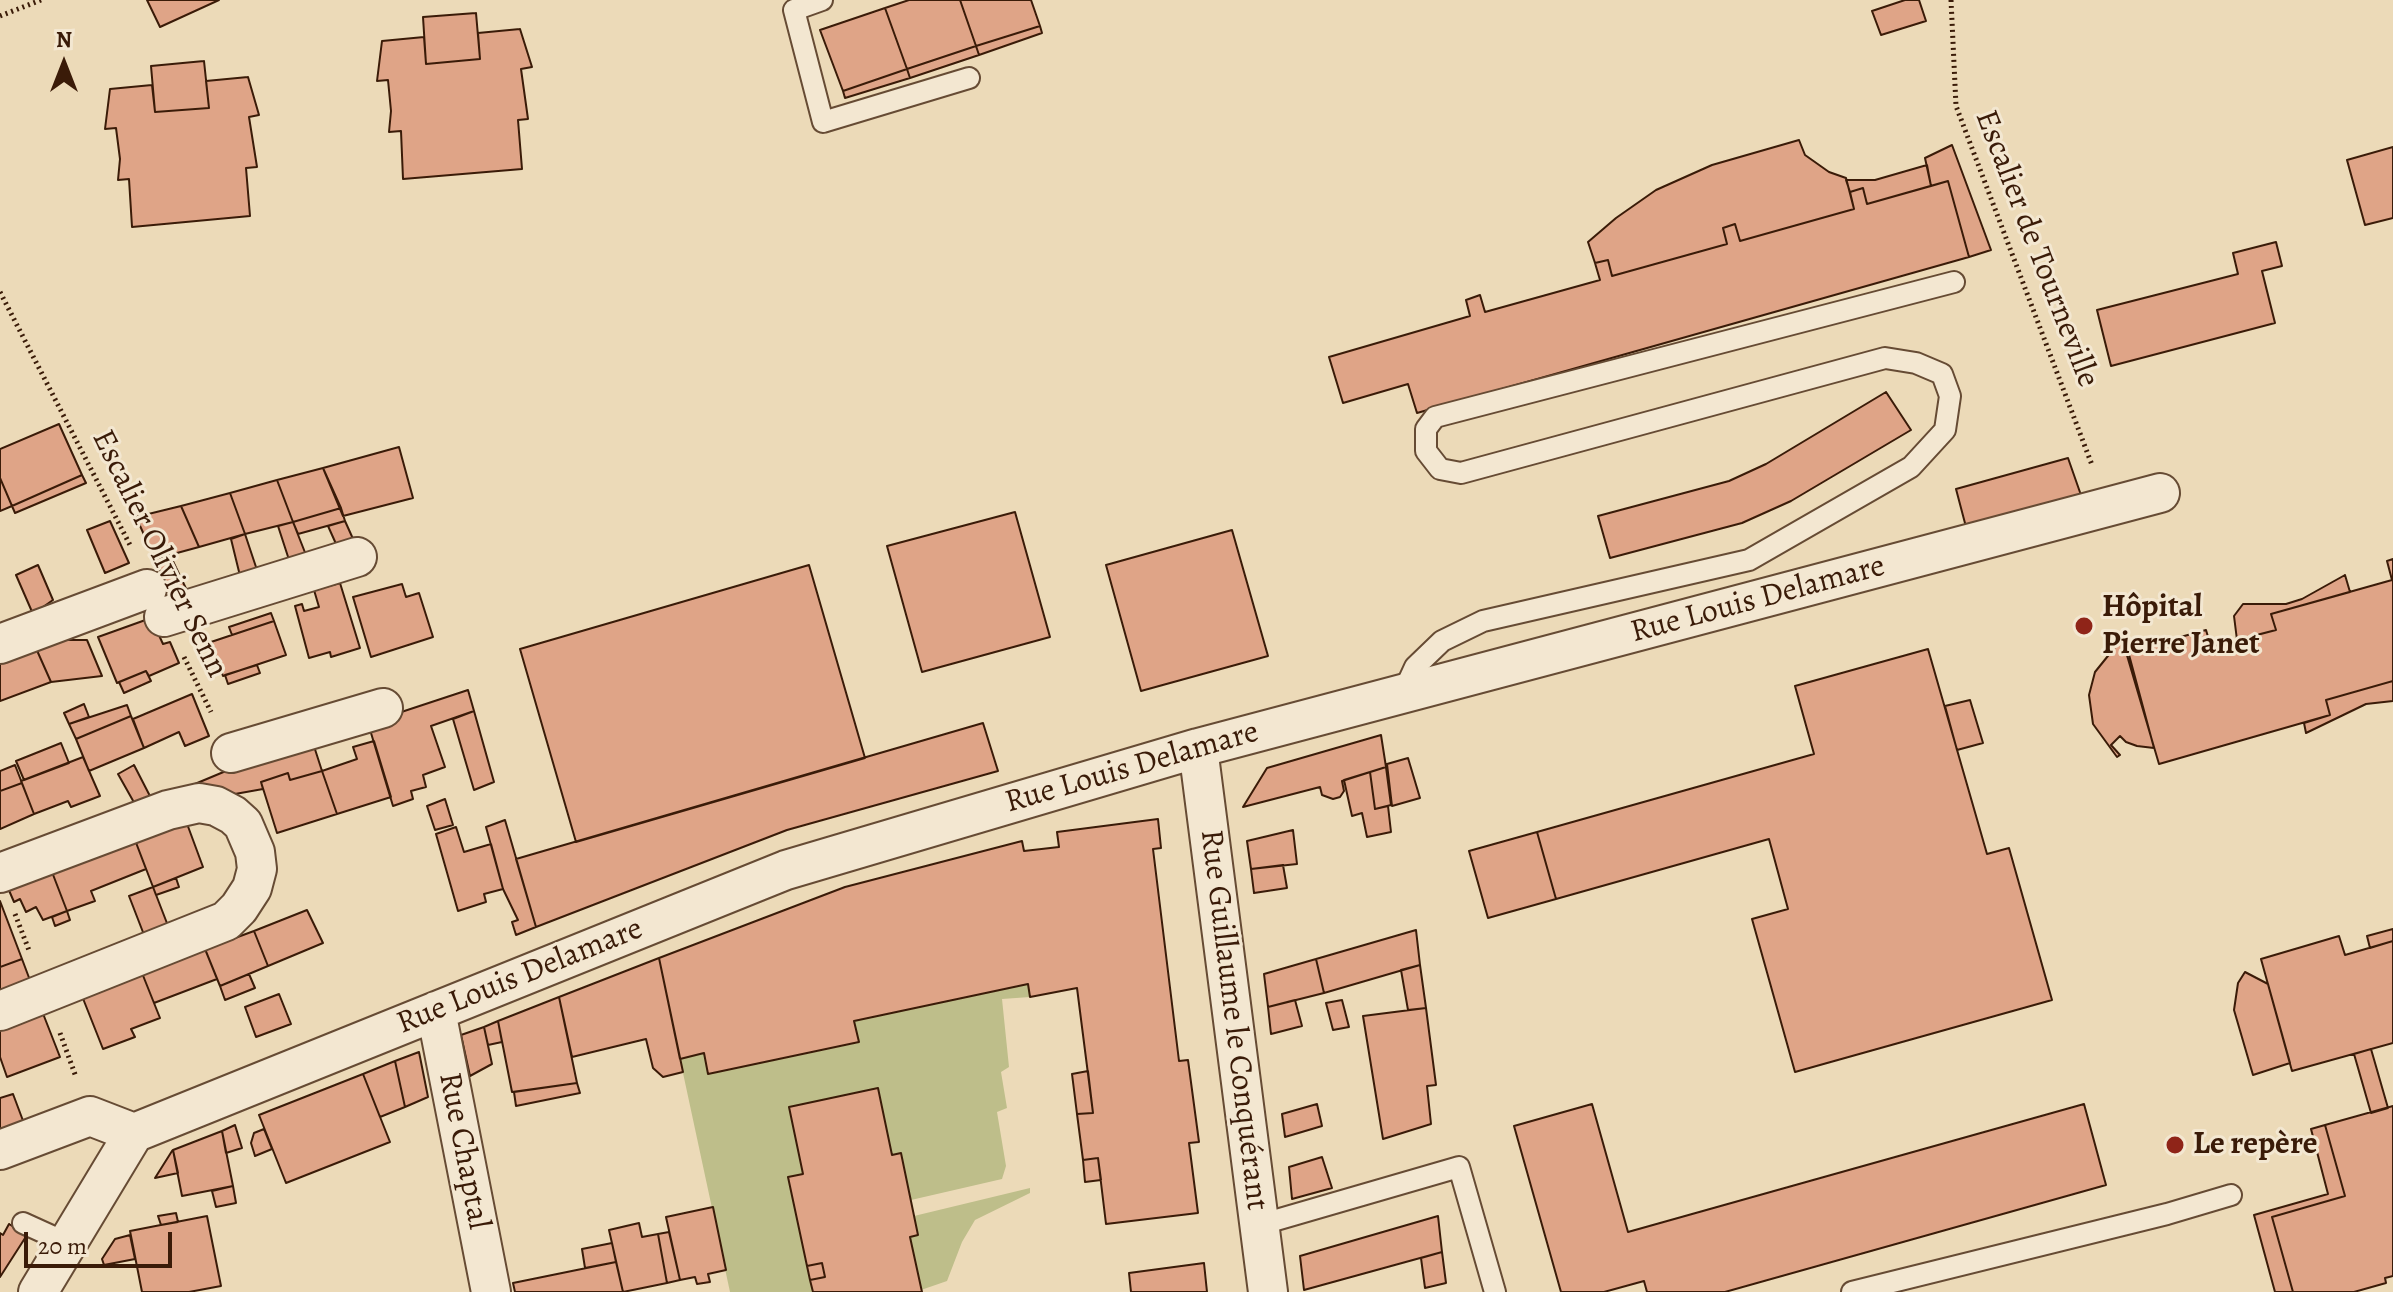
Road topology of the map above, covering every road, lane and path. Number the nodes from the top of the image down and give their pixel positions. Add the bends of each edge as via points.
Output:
1 (41, 0) edge
2 (822, 0) edge
3 (1951, 0) edge
4 (0, 16) edge
5 (969, 78) dead end
6 (1954, 282) dead end
7 (0, 292) edge
8 (2160, 493) dead end
9 (2108, 507) junction
10 (357, 557) dead end
11 (156, 603) junction
12 (0, 644) edge
13 (1403, 693) junction
14 (383, 708) dead end
15 (1198, 748) junction
16 (231, 753) joint
17 (0, 873) edge
18 (0, 1011) edge
19 (436, 1011) junction
20 (134, 1133) junction
21 (0, 1150) edge
22 (2231, 1195) dead end
23 (23, 1223) dead end
24 (1259, 1225) junction
25 (67, 1243) junction
26 (1861, 1291) edge
27 (38, 1292) edge
28 (491, 1292) edge
29 (1268, 1292) edge
30 (1495, 1292) edge

1 - 4 path
2 - 5 lane via 794,10 823,122
3 - 9 path, Escalier de Tourneville via 1956,106
6 - 13 lane via 1435,417 1426,429 1426,451 1440,469 1461,473 1885,358 1942,374 1950,396 1945,430 1911,467 1749,560 1483,621 1442,641 1415,667
7 - 11 path, Escalier Olivier Senn
8 - 9 street, Rue Louis Delamare
9 - 13 street, Rue Louis Delamare
10 - 11 street
11 - 12 street
11 - 16 path, Escalier Olivier Senn
13 - 15 street, Rue Louis Delamare
14 - 16 street
15 - 19 street, Rue Louis Delamare via 786,870
15 - 24 street, Rue Guillaume le Conquérant
17 - 18 street via 199,803 216,806 243,824 257,869 252,888 226,921
19 - 20 street, Rue Louis Delamare
19 - 28 street, Rue Chaptal
20 - 21 street via 90,1116
20 - 25 street
22 - 26 lane
23 - 25 lane
24 - 29 street, Rue Guillaume le Conquérant
24 - 30 lane via 1459,1167
25 - 27 street

